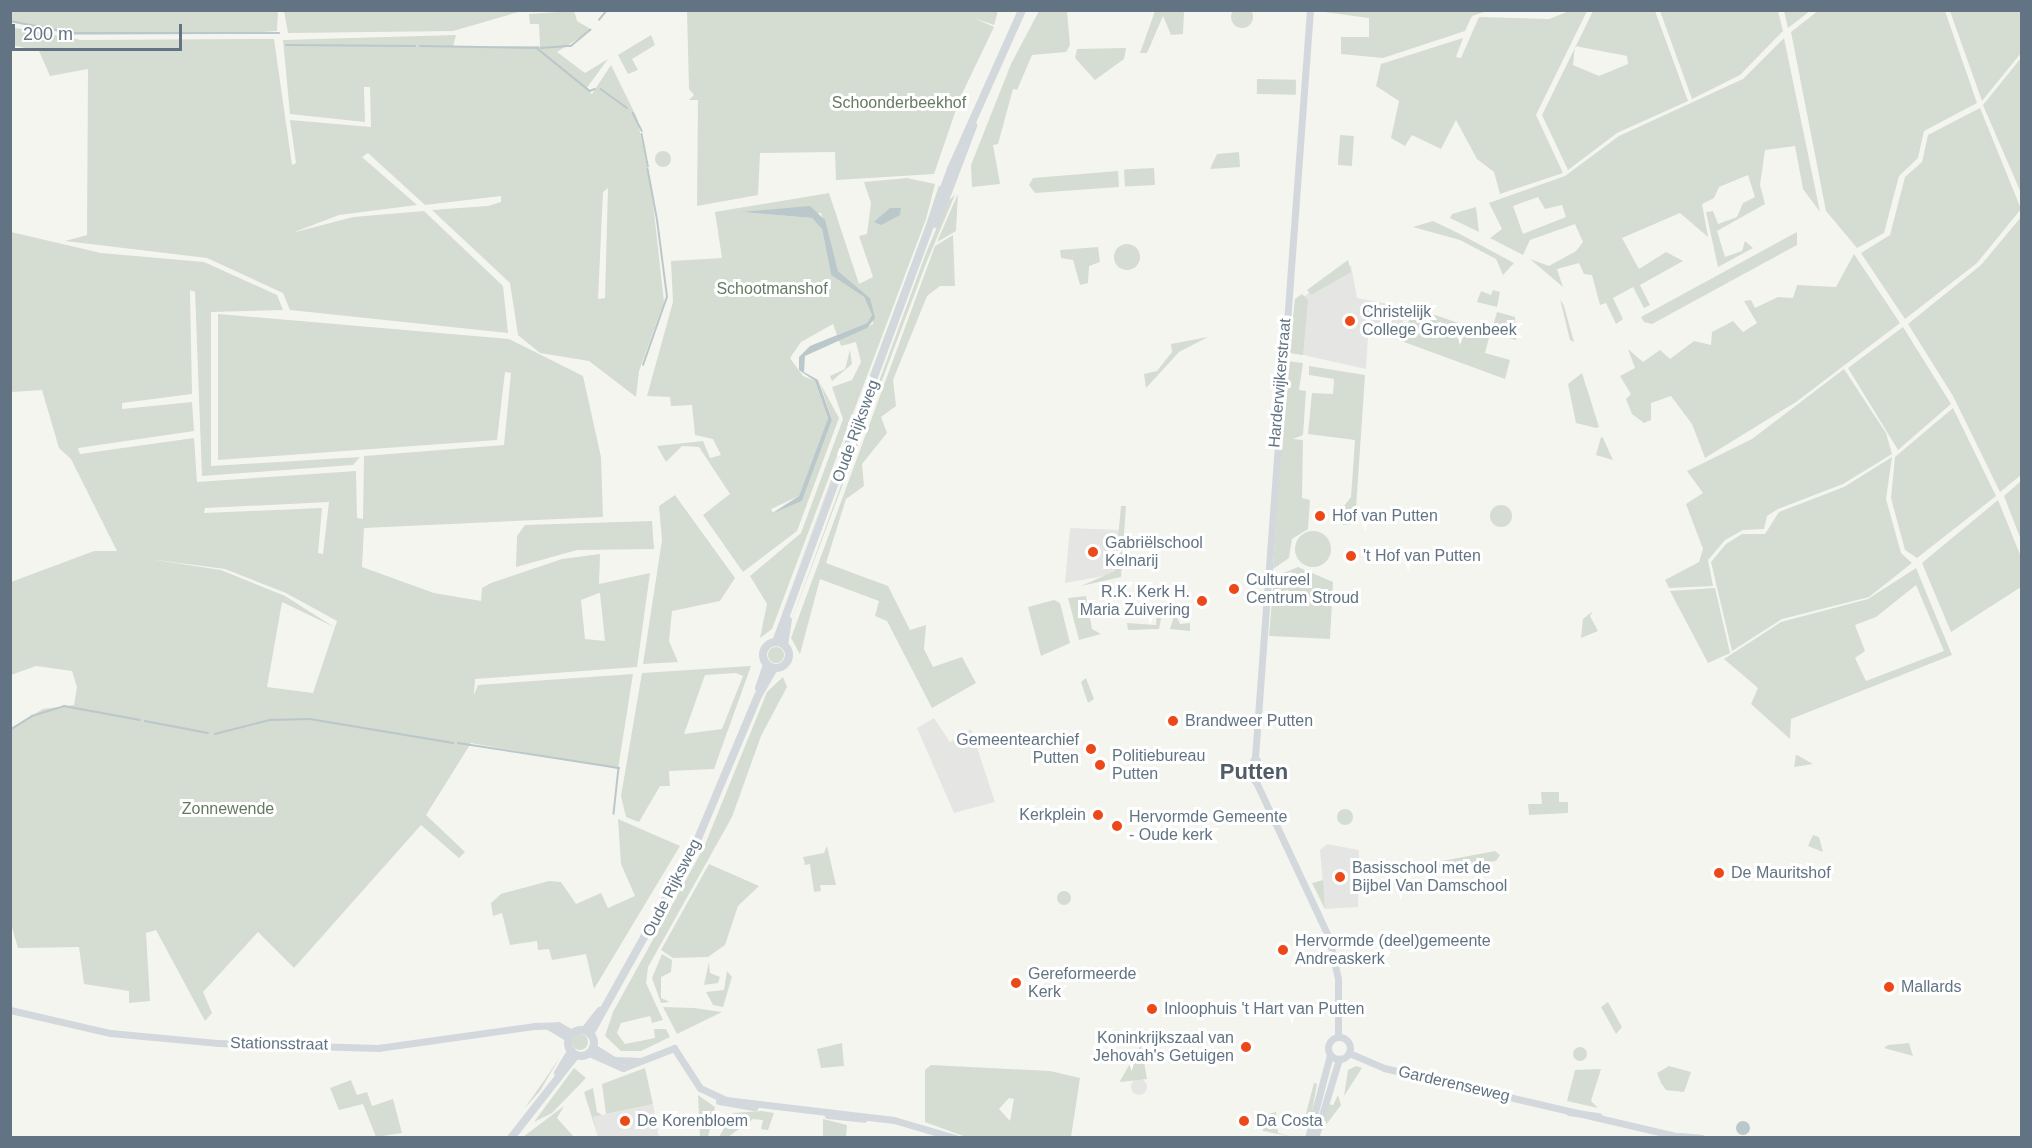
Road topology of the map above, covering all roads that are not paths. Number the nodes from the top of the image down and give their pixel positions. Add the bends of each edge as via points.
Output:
1 (1022, 10) edge
2 (1310, 10) edge
3 (780, 644) junction
4 (771, 667) junction
5 (1256, 757) junction
6 (1256, 782) junction
7 (10, 1010) edge
8 (587, 1032) junction
9 (570, 1036) junction
10 (1338, 1036) junction
11 (591, 1050) junction
12 (573, 1053) junction
13 (1349, 1053) junction
14 (1330, 1055) junction
15 (1339, 1059) junction
16 (512, 1136) edge
17 (955, 1137) edge
18 (1308, 1137) edge
19 (1315, 1137) edge
20 (1682, 1137) edge
21 (1701, 1137) edge

1 - 3 main road, Oude Rijksweg via 987,85 920,259
2 - 5 main road, Harderwijkerstraat
3 - 4 main road via 763,654
3 - 4 main road via 788,662
4 - 8 main road, Oude Rijksweg via 694,848
5 - 6 main road via 1262,768
5 - 6 main road via 1247,773
6 - 10 main road via 1329,938 1338,979
7 - 9 main road, Stationsstraat via 110,1033 217,1043 378,1048 548,1026
8 - 9 main road
8 - 11 main road
9 - 12 main road
10 - 13 main road via 1347,1040
10 - 14 main road via 1328,1044
11 - 12 main road
11 - 17 main road via 619,1067 674,1048 706,1091 766,1105 872,1117
12 - 16 main road
13 - 15 main road
13 - 20 main road, Garderenseweg via 1384,1068
14 - 15 main road
14 - 18 main road
15 - 19 main road
20 - 21 main road, Garderenseweg

